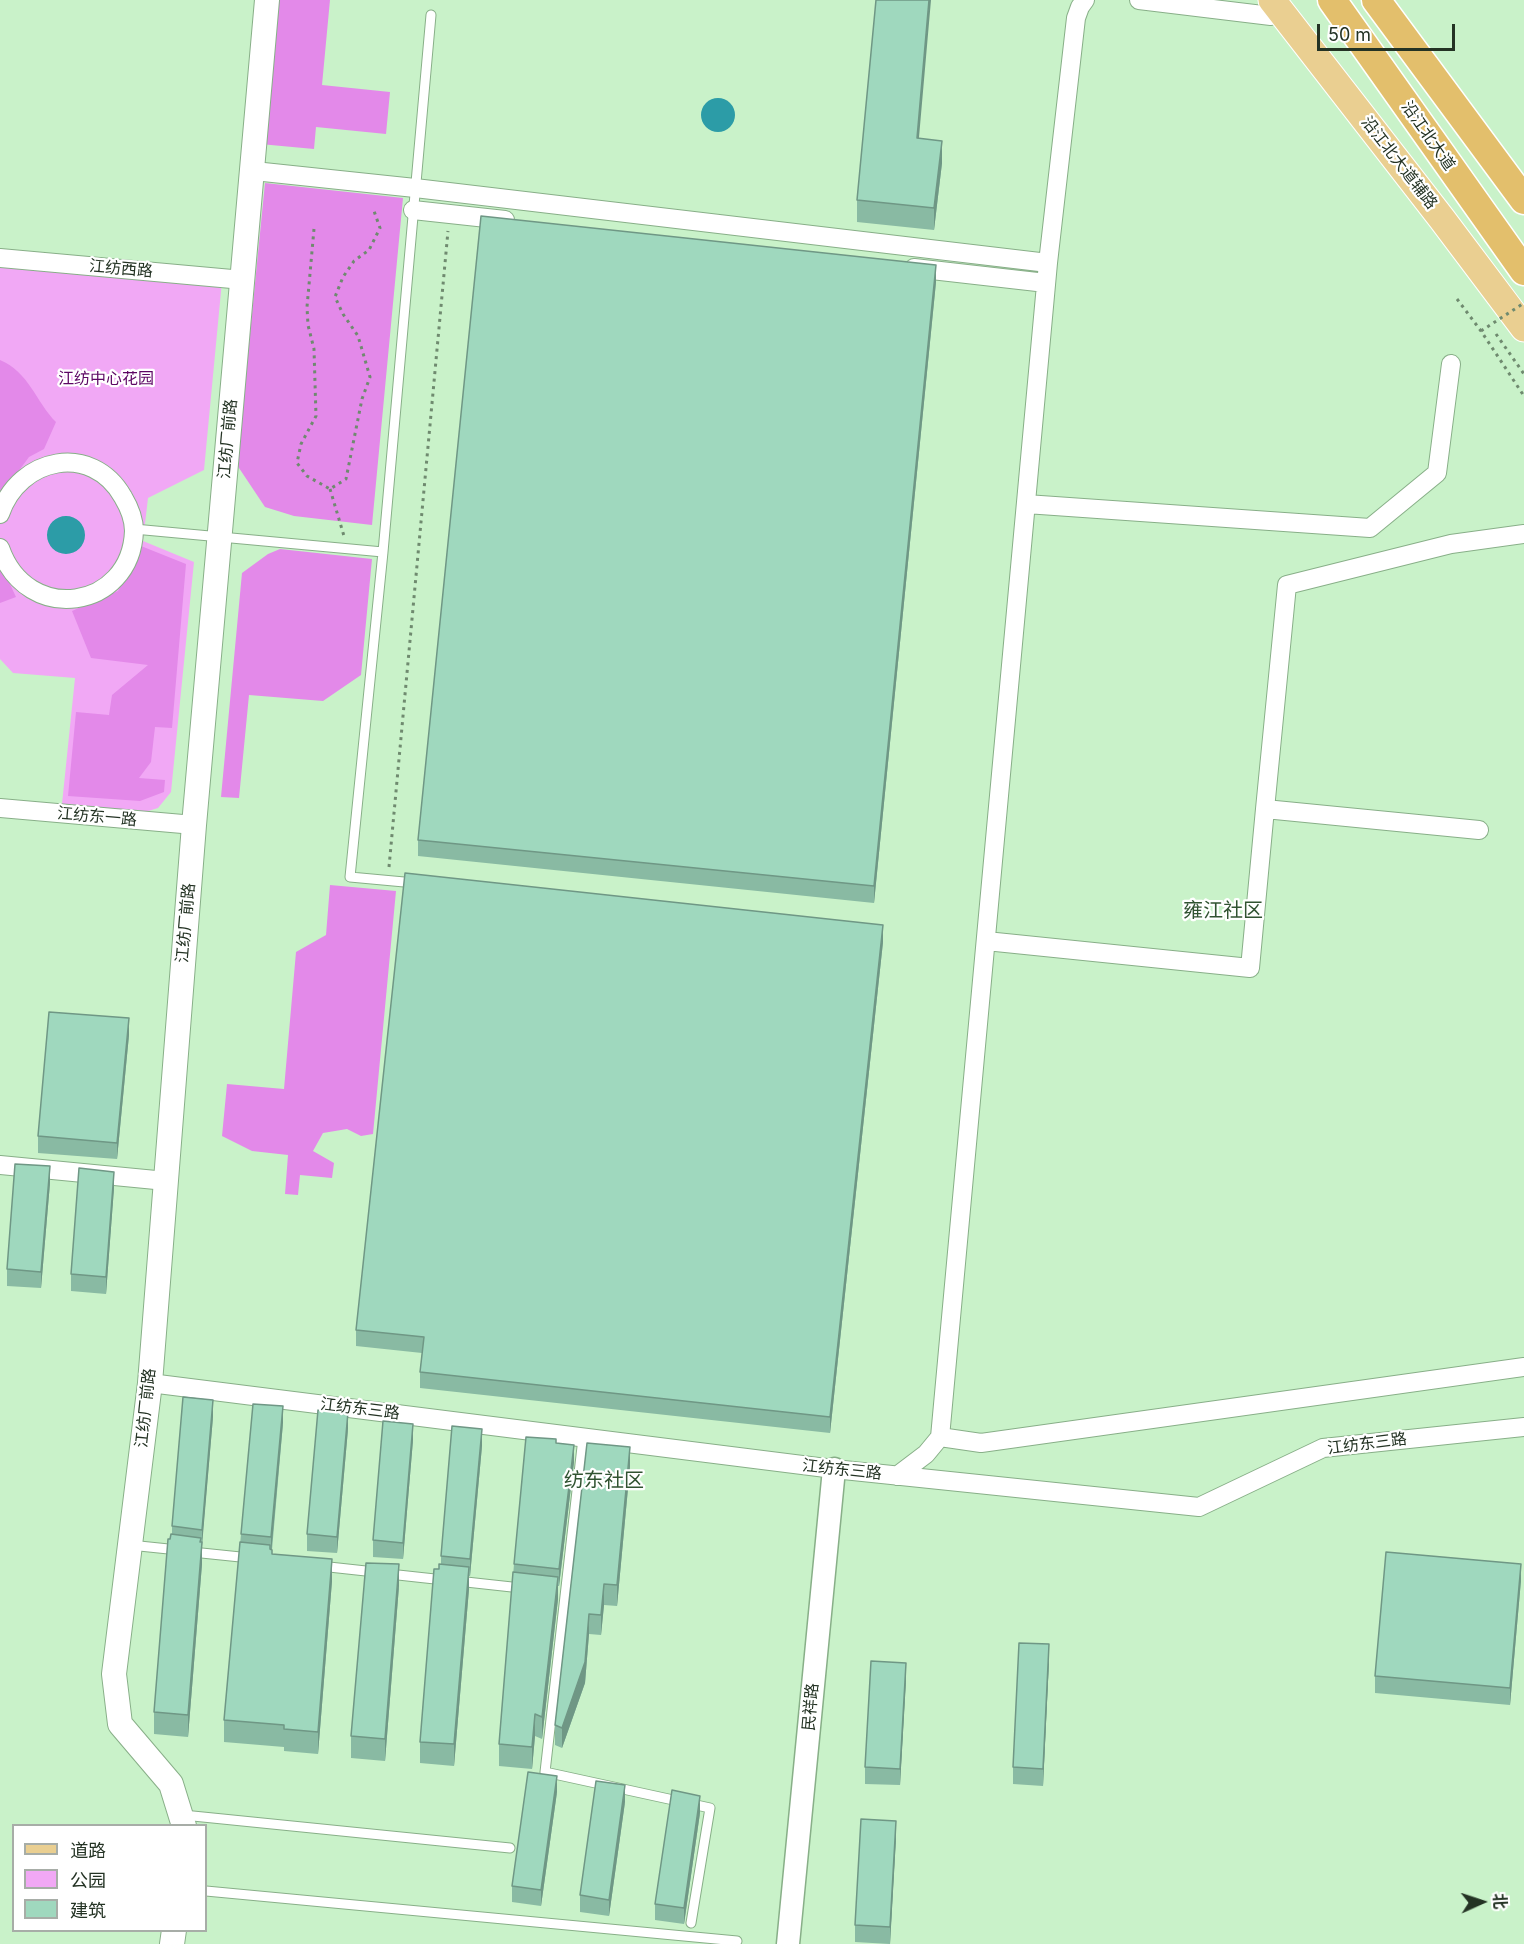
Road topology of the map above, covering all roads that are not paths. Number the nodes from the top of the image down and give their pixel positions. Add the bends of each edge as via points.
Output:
1 (267, 0) edge
2 (1085, 0) edge
3 (1139, 0) edge
4 (1332, 0) edge
5 (1376, 0) edge
6 (1272, 8) edge
7 (431, 15) dead end
8 (254, 171) junction
9 (415, 188) junction
10 (1524, 200) edge
11 (413, 210) junction
12 (520, 222) edge
13 (0, 258) edge
14 (1048, 263) junction
15 (894, 265) edge
16 (1524, 271) edge
17 (243, 280) junction
18 (1046, 283) junction
19 (1524, 328) edge
20 (1451, 364) dead end
21 (1026, 504) junction
22 (0, 514) edge
23 (134, 529) junction
24 (1524, 534) edge
25 (219, 538) junction
26 (0, 548) edge
27 (383, 552) junction
28 (0, 808) edge
29 (1265, 809) junction
30 (194, 825) junction
31 (1479, 830) dead end
32 (424, 884) edge
33 (986, 941) junction
34 (0, 1165) edge
35 (166, 1180) junction
36 (1524, 1366) edge
37 (150, 1383) junction
38 (1524, 1427) edge
39 (940, 1437) junction
40 (583, 1438) junction
41 (840, 1470) junction
42 (897, 1476) junction
43 (130, 1545) junction
44 (259, 1559) edge
45 (306, 1564) edge
46 (529, 1589) edge
47 (552, 1592) edge
48 (564, 1593) junction
49 (182, 1820) edge
50 (510, 1848) dead end
51 (207, 1891) edge
52 (691, 1923) dead end
53 (737, 1941) dead end
54 (788, 1944) edge
55 (800, 1944) edge

1 - 8 main road, 江纺厂前路
2 - 14 street via 1076,18
3 - 6 street
4 - 16 highway, 沿江北大道
5 - 10 highway
6 - 19 main road, 沿江北大道辅路 via 1442,219
7 - 9 lane
8 - 9 street
8 - 17 main road, 江纺厂前路
9 - 11 lane
9 - 14 street
11 - 12 street
11 - 27 lane
13 - 17 street, 江纺西路
14 - 18 street
15 - 18 street
17 - 25 main road, 江纺厂前路
18 - 21 street
20 - 21 street via 1437,473 1370,528
21 - 33 street
22 - 23 street via 5,499 19,481 38,469 59,463 81,464 102,473 118,488 129,507
23 - 25 lane
23 - 26 street via 131,552 121,572 104,588 84,597 61,600 39,594 20,582
24 - 29 street via 1451,544 1287,585
25 - 27 lane
25 - 30 main road, 江纺厂前路
27 - 32 lane via 350,877
28 - 30 street, 江纺东一路
29 - 31 street
29 - 33 street via 1250,968
30 - 35 main road, 江纺厂前路
33 - 39 street
34 - 35 street
35 - 37 main road, 江纺厂前路
36 - 39 street via 981,1443
37 - 40 street, 江纺东三路
37 - 43 main road, 江纺厂前路
38 - 42 street, 江纺东三路 via 1323,1448 1199,1507
39 - 42 street via 926,1454
40 - 41 street, 江纺东三路
40 - 48 lane
41 - 42 street, 江纺东三路
41 - 54 street, 民祥路
41 - 55 street, 民祥路
43 - 44 lane
43 - 49 main road, 江纺厂前路 via 114,1674 120,1724 171,1784
45 - 46 lane
47 - 48 lane
48 - 52 lane via 545,1772 710,1808
49 - 50 lane
51 - 53 lane

